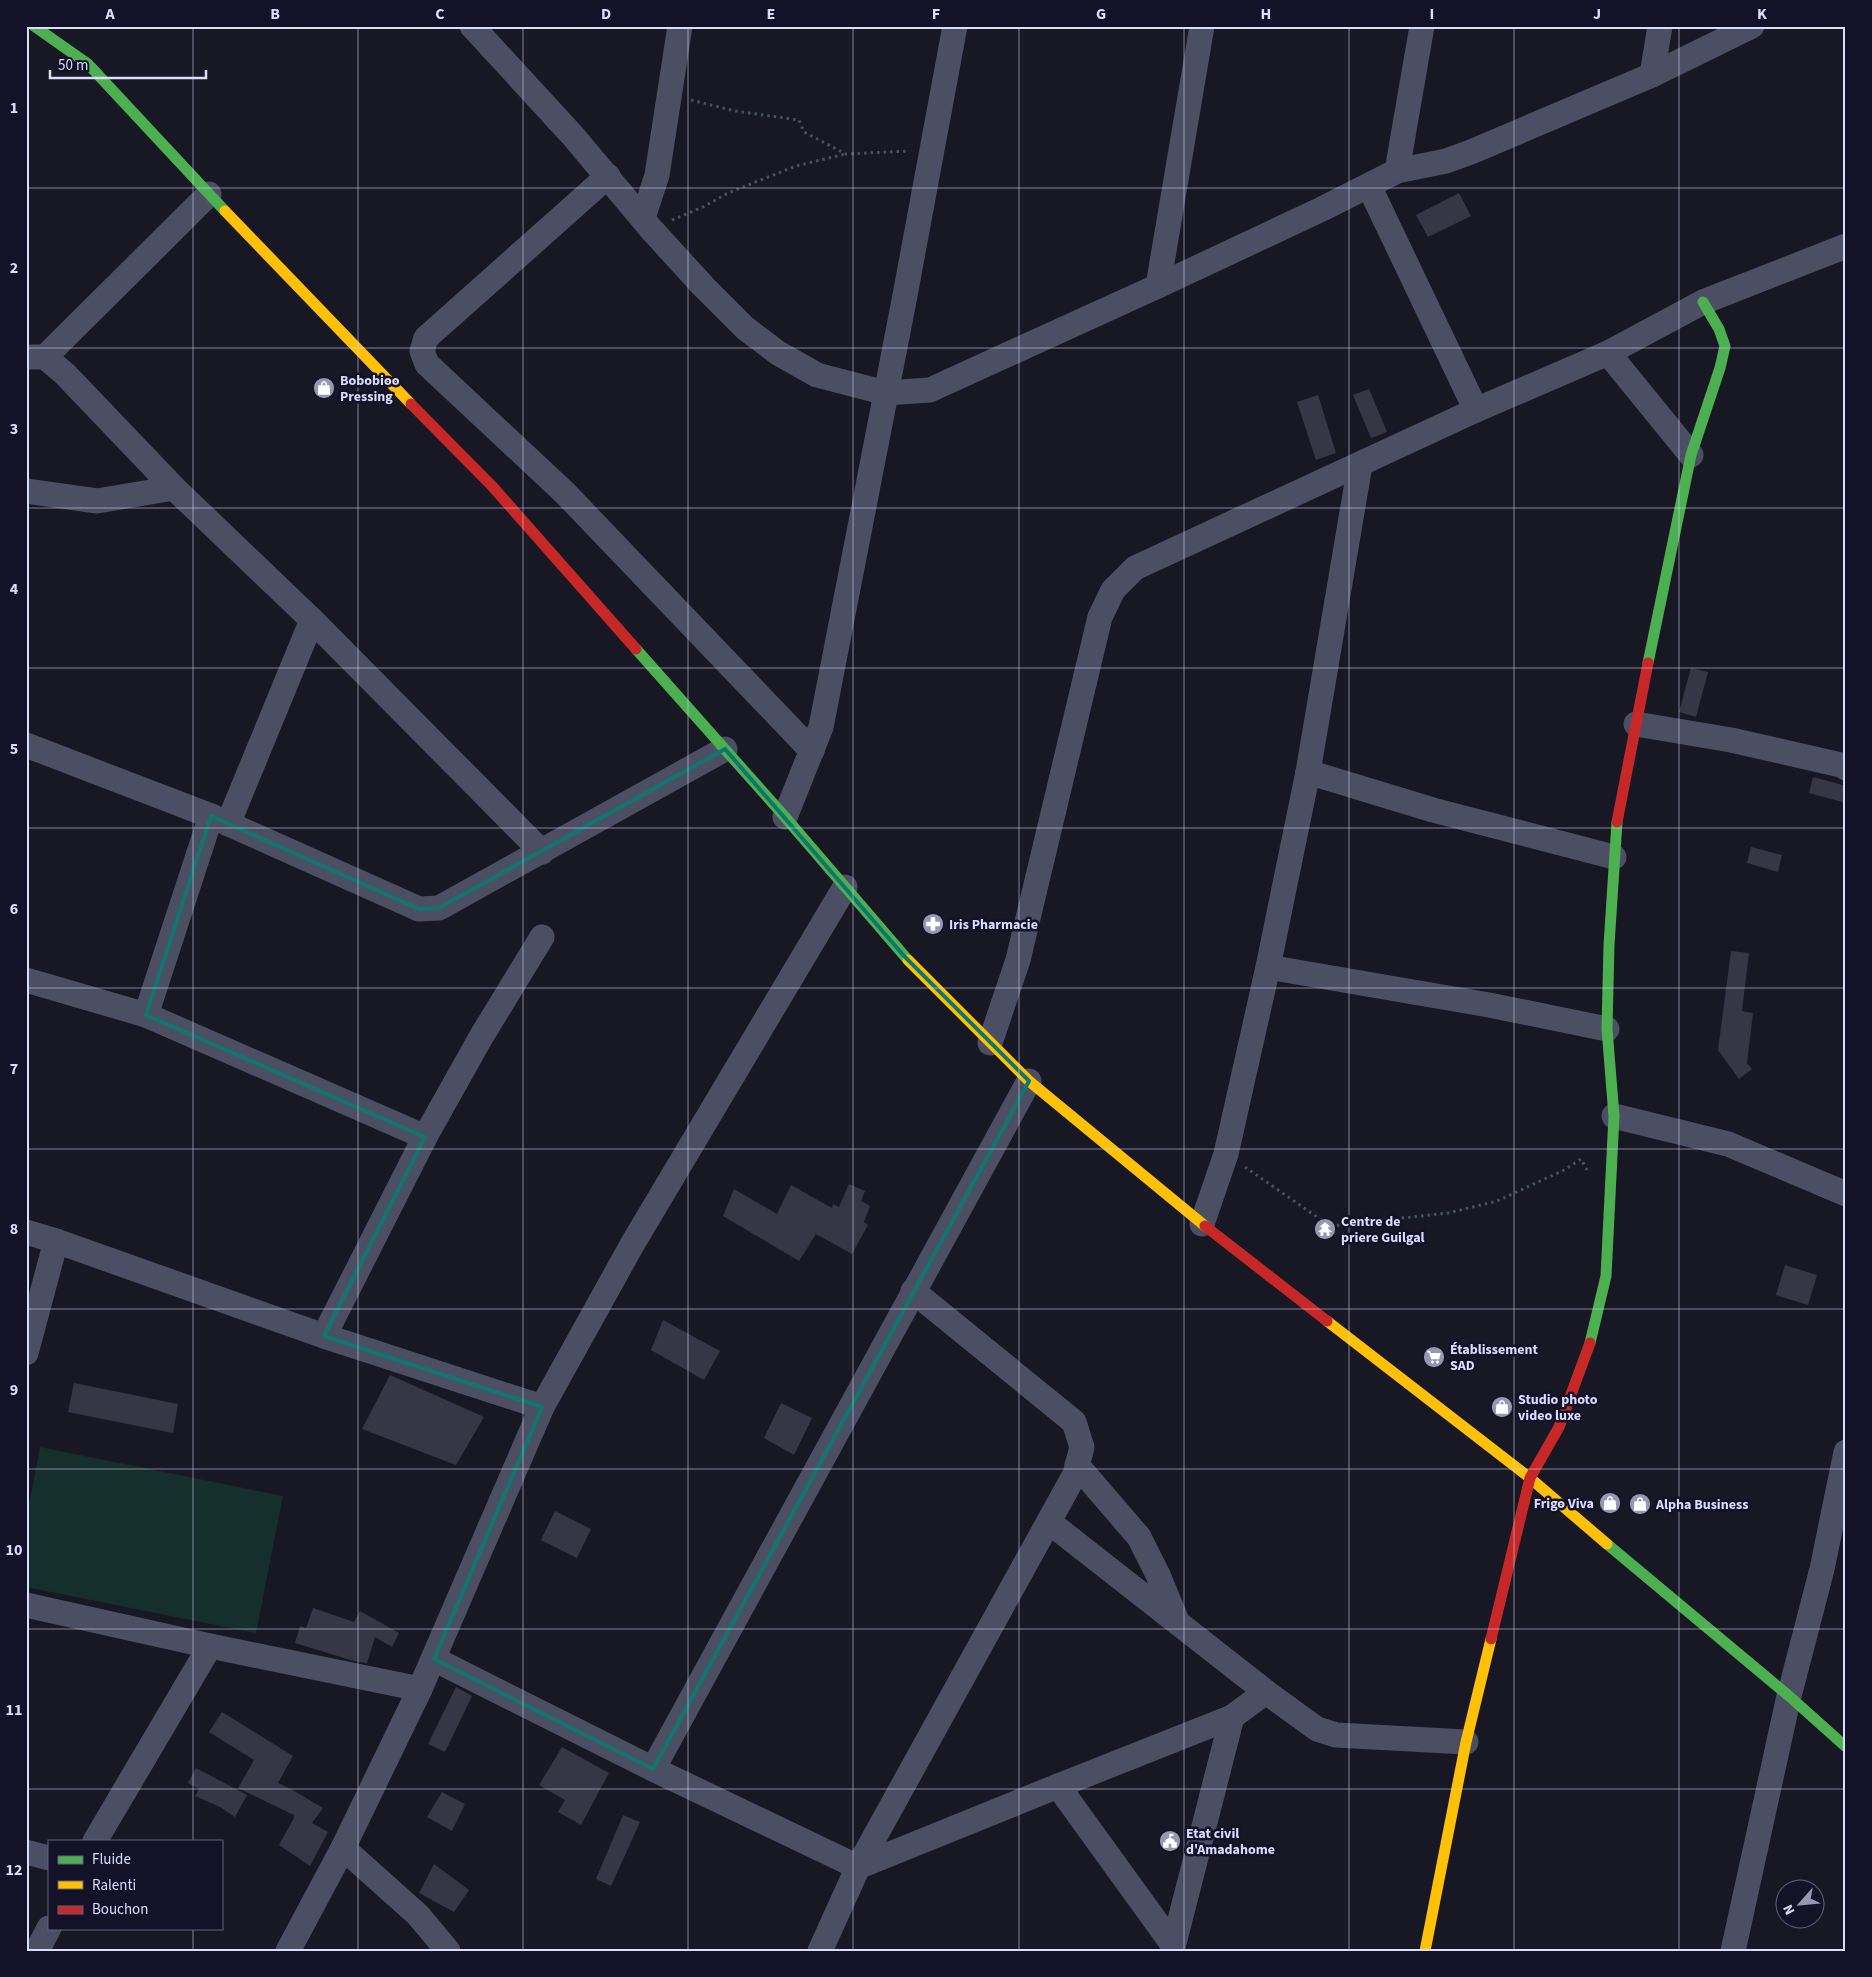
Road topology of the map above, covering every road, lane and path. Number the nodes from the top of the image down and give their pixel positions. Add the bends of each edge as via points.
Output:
1 (34, 26) edge
2 (472, 26) edge
3 (680, 26) edge
4 (955, 26) edge
5 (1202, 26) edge
6 (1422, 26) edge
7 (1660, 26) edge
8 (1752, 26) edge
9 (75, 41) dead end
10 (88, 64) junction
11 (1652, 75) junction
12 (670, 95) junction
13 (933, 148) junction
14 (846, 154) junction
15 (1397, 172) junction
16 (608, 176) junction
17 (1368, 186) junction
18 (209, 194) junction
19 (647, 223) junction
20 (1846, 246) edge
21 (1158, 286) junction
22 (1703, 302) junction
23 (1608, 353) junction
24 (36, 357) edge
25 (886, 393) junction
26 (1476, 410) junction
27 (1691, 455) junction
28 (1360, 465) junction
29 (174, 488) junction
30 (26, 491) edge
31 (312, 620) junction
32 (1636, 724) junction
33 (26, 745) edge
34 (725, 749) junction
35 (812, 751) junction
36 (1846, 768) edge
37 (1308, 772) junction
38 (785, 817) junction
39 (219, 820) junction
40 (542, 852) junction
41 (1614, 857) junction
42 (844, 887) junction
43 (542, 937) dead end
44 (1268, 967) junction
45 (26, 980) edge
46 (146, 1015) junction
47 (1607, 1029) junction
48 (990, 1043) junction
49 (1029, 1081) junction
50 (1614, 1116) junction
51 (425, 1137) junction
52 (1226, 1154) junction
53 (1846, 1194) edge
54 (1609, 1200) junction
55 (1202, 1224) junction
56 (26, 1232) edge
57 (56, 1241) junction
58 (913, 1291) junction
59 (324, 1336) junction
60 (26, 1353) edge
61 (542, 1407) junction
62 (1846, 1452) edge
63 (1077, 1465) junction
64 (1530, 1478) junction
65 (1049, 1522) junction
66 (26, 1605) edge
67 (1178, 1624) junction
68 (210, 1646) junction
69 (434, 1659) junction
70 (420, 1689) junction
71 (1266, 1692) junction
72 (1789, 1696) junction
73 (1232, 1718) junction
74 (1466, 1742) junction
75 (1846, 1746) edge
76 (654, 1769) junction
77 (1058, 1786) junction
78 (96, 1840) edge
79 (343, 1848) junction
80 (26, 1852) edge
81 (48, 1858) edge
82 (858, 1866) junction
83 (48, 1930) edge
84 (1172, 1948) edge
85 (37, 1951) edge
86 (288, 1951) edge
87 (448, 1951) edge
88 (820, 1951) edge
89 (1425, 1951) edge
90 (1733, 1951) edge

1 - 10 street
2 - 16 street
3 - 12 street
4 - 13 street
5 - 21 street
6 - 15 street
7 - 11 street
8 - 11 street
9 - 10 street
10 - 18 street
11 - 15 street via 1470,152
12 - 14 path via 735,111 799,120 804,132
12 - 19 street
13 - 14 path
13 - 25 street
14 - 19 path via 788,169 728,192 703,207
15 - 17 street
16 - 19 street
16 - 35 street via 426,338 422,351 427,364 566,493
17 - 21 street
17 - 26 street
18 - 24 street
18 - 34 street via 492,486
19 - 25 street via 745,328 778,353 817,375
20 - 22 street
21 - 25 street via 930,390
22 - 23 street
22 - 27 street via 1725,346
23 - 26 street
23 - 27 street
24 - 29 street via 64,374
25 - 35 street via 821,727
26 - 28 street
27 - 32 street
28 - 37 street
28 - 48 street via 1135,568 1113,590 1100,617 1018,960
29 - 30 street via 98,502
29 - 31 street
31 - 39 street
31 - 40 street
32 - 36 street via 1731,740
32 - 41 street via 1616,817
33 - 39 street
34 - 38 street
34 - 40 street
35 - 38 street
37 - 41 street via 1433,810
37 - 44 street
38 - 42 street
39 - 40 street via 419,909 439,908
39 - 46 street
41 - 47 street
42 - 48 street via 904,956
42 - 61 street via 633,1243
43 - 51 street
44 - 47 street
44 - 52 street
45 - 46 street
46 - 51 street
47 - 50 street
48 - 49 street
49 - 55 street
49 - 58 street
50 - 53 street via 1728,1144
50 - 54 street
51 - 59 street
52 - 54 path via 1330,1226 1448,1213 1497,1201 1581,1159
52 - 55 street
54 - 64 street via 1606,1276 1591,1341 1559,1427
55 - 64 street
56 - 57 street
57 - 59 street
57 - 60 street
58 - 63 street via 1074,1422 1082,1447
58 - 76 street
59 - 61 street
61 - 69 street
62 - 72 street via 1822,1569
63 - 65 street
63 - 67 street via 1139,1537
64 - 72 street
64 - 74 street
65 - 67 street
65 - 82 street
66 - 68 street
67 - 71 street
68 - 70 street
68 - 78 street
69 - 70 street
69 - 76 street
70 - 79 street
71 - 73 street
71 - 74 street via 1317,1729 1336,1735
72 - 75 street
72 - 90 street
73 - 77 street
73 - 84 street
74 - 89 street
76 - 82 street
77 - 82 street
77 - 84 street
79 - 86 street
79 - 87 street via 418,1915
80 - 81 street
82 - 88 street
83 - 85 street

